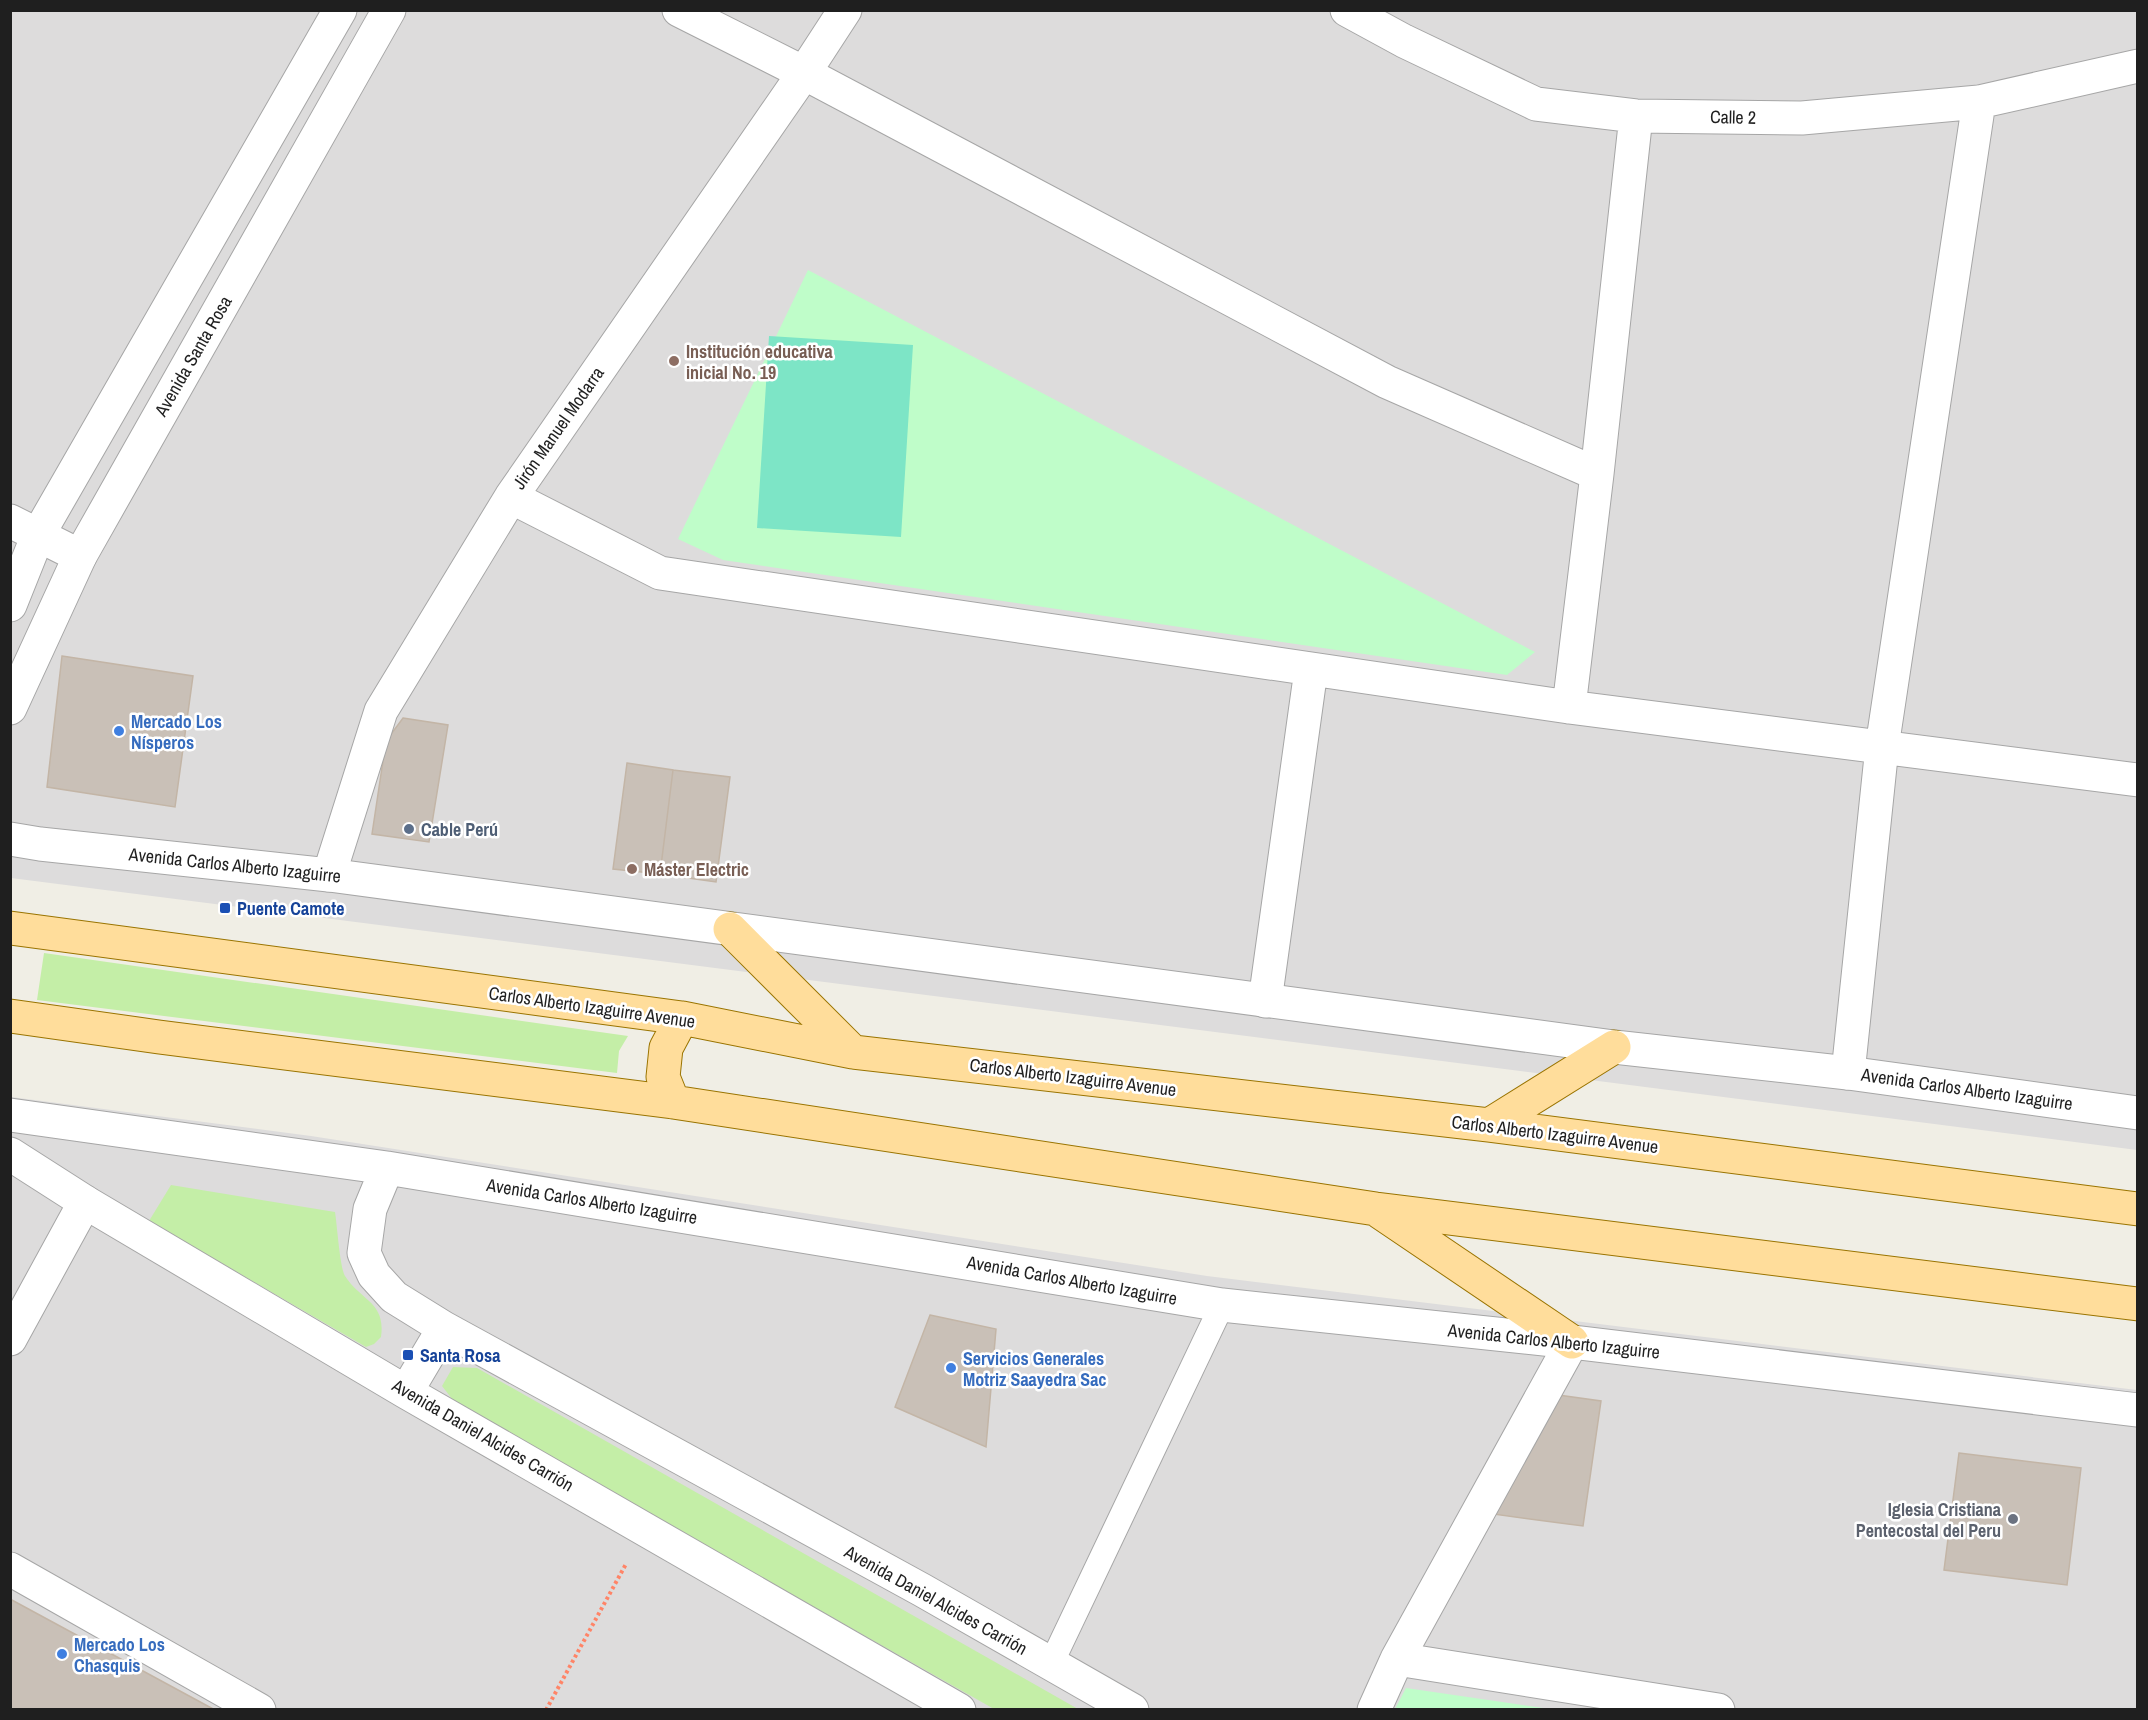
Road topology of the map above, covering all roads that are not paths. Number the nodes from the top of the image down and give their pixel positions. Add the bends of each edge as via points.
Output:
1 (340, 10) edge
2 (389, 10) edge
3 (679, 10) edge
4 (845, 10) edge
5 (1347, 10) edge
6 (2138, 66) edge
7 (804, 73) junction
8 (1979, 102) junction
9 (1636, 116) junction
10 (1597, 474) junction
11 (511, 497) junction
12 (24, 528) edge
13 (80, 556) junction
14 (10, 606) edge
15 (1311, 670) junction
16 (1569, 707) junction
17 (10, 708) edge
18 (1882, 747) junction
19 (2138, 780) edge
20 (10, 838) edge
21 (329, 875) junction
22 (10, 928) edge
23 (730, 929) junction
24 (1265, 1001) junction
25 (10, 1016) edge
26 (682, 1018) junction
27 (1614, 1047) junction
28 (854, 1052) junction
29 (1848, 1072) junction
30 (674, 1102) junction
31 (2138, 1113) edge
32 (10, 1115) edge
33 (1489, 1125) junction
34 (10, 1154) edge
35 (387, 1168) junction
36 (85, 1202) junction
37 (1376, 1209) junction
38 (2138, 1209) edge
39 (2138, 1304) edge
40 (1222, 1305) junction
41 (444, 1328) junction
42 (10, 1339) edge
43 (1572, 1342) junction
44 (406, 1392) junction
45 (2138, 1410) edge
46 (10, 1569) edge
47 (1397, 1659) junction
48 (1051, 1664) junction
49 (259, 1710) edge
50 (959, 1710) edge
51 (1131, 1710) edge
52 (1374, 1710) edge
53 (1718, 1710) edge

1 - 12 street
2 - 13 street, Avenida Santa Rosa
3 - 7 street
4 - 7 street, Jirón Manuel Modarra
5 - 9 street, Calle 2 via 1536,104
6 - 8 street, Calle 2
7 - 10 street via 1387,382
7 - 11 street, Jirón Manuel Modarra
8 - 9 street, Calle 2 via 1802,118
8 - 18 street
9 - 10 street
10 - 16 street
11 - 15 street via 660,573
11 - 21 street, Jirón Manuel Modarra via 381,711
12 - 13 street
12 - 14 street
13 - 17 street, Avenida Santa Rosa
15 - 16 street
15 - 24 street
16 - 18 street
18 - 19 street
18 - 29 street
20 - 21 street, Avenida Carlos Alberto Izaguirre
21 - 23 street, Avenida Carlos Alberto Izaguirre
22 - 26 main road, Carlos Alberto Izaguirre Avenue
23 - 24 street, Avenida Carlos Alberto Izaguirre
23 - 28 main road
24 - 27 street, Avenida Carlos Alberto Izaguirre
25 - 30 main road
26 - 28 main road, Carlos Alberto Izaguirre Avenue
26 - 30 main road via 666,1048 663,1077
27 - 29 street, Avenida Carlos Alberto Izaguirre
27 - 33 main road
28 - 33 main road, Carlos Alberto Izaguirre Avenue
29 - 31 street, Avenida Carlos Alberto Izaguirre
30 - 37 main road
32 - 35 street, Avenida Carlos Alberto Izaguirre
33 - 38 main road, Carlos Alberto Izaguirre Avenue
34 - 36 street, Avenida Daniel Alcides Carrión
35 - 40 street, Avenida Carlos Alberto Izaguirre
35 - 41 street, Avenida Daniel Alcides Carrión via 370,1209 364,1253 374,1275 394,1297
36 - 42 street
36 - 44 street, Avenida Daniel Alcides Carrión
37 - 39 main road
37 - 43 main road
40 - 43 street, Avenida Carlos Alberto Izaguirre
40 - 48 lane
41 - 44 street
41 - 48 street, Avenida Daniel Alcides Carrión
43 - 45 street, Avenida Carlos Alberto Izaguirre
43 - 47 street
44 - 50 street, Avenida Daniel Alcides Carrión
46 - 49 street
47 - 52 street
47 - 53 street
48 - 51 street, Avenida Daniel Alcides Carrión

